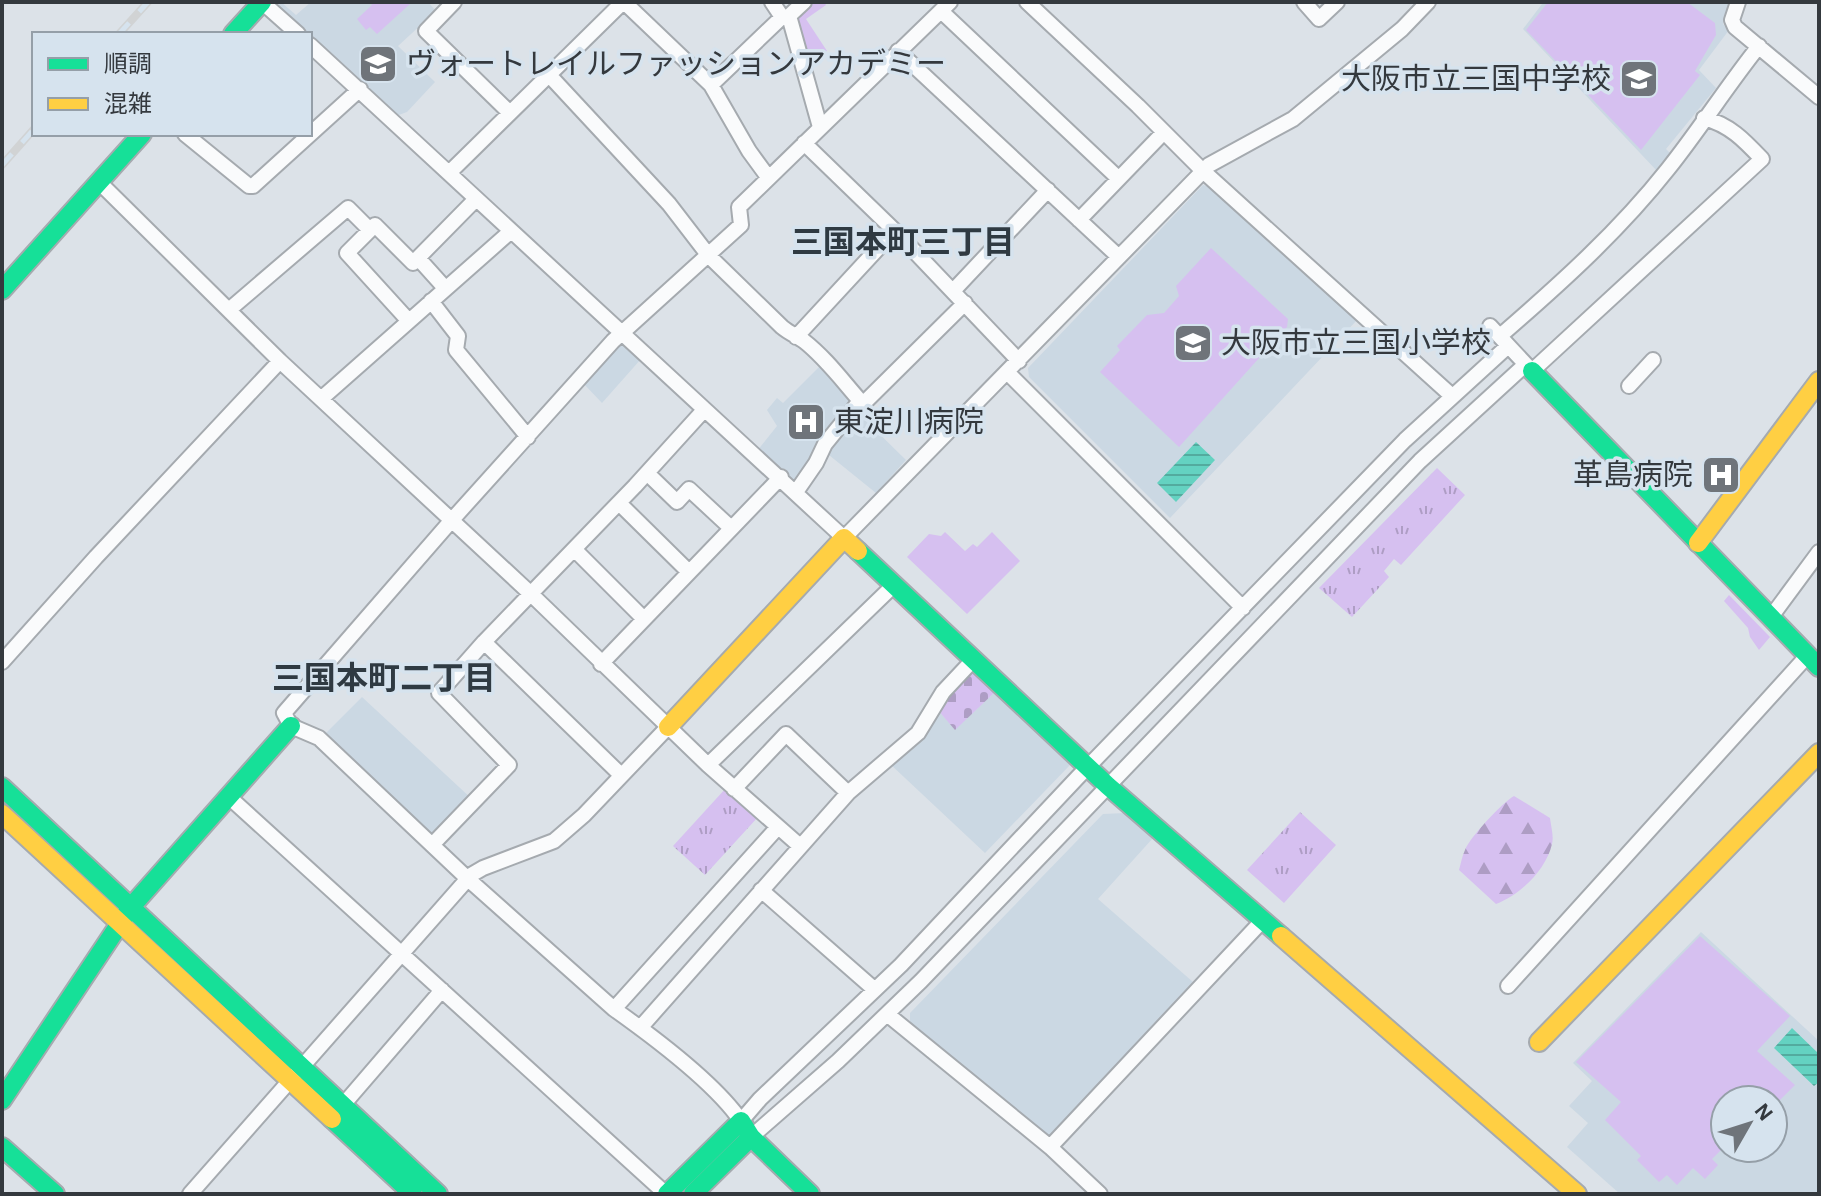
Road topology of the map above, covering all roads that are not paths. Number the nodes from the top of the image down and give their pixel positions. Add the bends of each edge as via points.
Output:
1 (262, 2) edge
2 (623, 2) edge
3 (772, 2) edge
4 (1027, 2) edge
5 (1304, 2) edge
6 (1337, 2) edge
7 (1428, 2) edge
8 (1738, 2) edge
9 (443, 6) edge
10 (946, 6) edge
11 (792, 10) edge
12 (235, 32) edge
13 (296, 32) edge
14 (1759, 46) junction
15 (312, 47) edge
16 (898, 51) junction
17 (550, 76) junction
18 (711, 85) junction
19 (360, 89) junction
20 (1819, 97) edge
21 (509, 112) junction
22 (1704, 118) junction
23 (820, 127) junction
24 (1164, 132) junction
25 (312, 133) edge
26 (140, 136) edge
27 (187, 136) edge
28 (308, 136) edge
29 (804, 143) junction
30 (1203, 171) junction
31 (449, 173) junction
32 (768, 177) junction
33 (1118, 178) junction
34 (100, 183) junction
35 (1048, 190) junction
36 (476, 199) junction
37 (1079, 220) junction
38 (370, 230) junction
39 (894, 231) junction
40 (510, 232) junction
41 (709, 256) junction
42 (1119, 257) junction
43 (418, 258) junction
44 (445, 288) junction
45 (2, 290) edge
46 (953, 291) junction
47 (431, 301) junction
48 (965, 303) junction
49 (230, 309) junction
50 (408, 320) junction
51 (623, 333) junction
52 (1500, 336) junction
53 (796, 337) junction
54 (1653, 360) dead end
55 (280, 361) junction
56 (1019, 361) junction
57 (1529, 368) junction
58 (1007, 372) junction
59 (1818, 385) edge
60 (1629, 386) dead end
61 (1451, 397) junction
62 (322, 398) junction
63 (860, 401) junction
64 (704, 410) junction
65 (1467, 417) junction
66 (528, 437) junction
67 (647, 473) junction
68 (781, 477) junction
69 (1360, 488) junction
70 (796, 492) junction
71 (619, 503) junction
72 (1378, 505) junction
73 (451, 521) junction
74 (731, 528) junction
75 (844, 538) junction
76 (1698, 543) junction
77 (574, 549) junction
78 (1819, 552) edge
79 (689, 572) junction
80 (894, 585) junction
81 (531, 594) junction
82 (1242, 609) junction
83 (1771, 617) junction
84 (644, 619) junction
85 (1259, 628) junction
86 (484, 642) junction
87 (974, 659) junction
88 (1813, 661) edge
89 (2, 662) edge
90 (601, 664) junction
91 (291, 726) junction
92 (668, 727) junction
93 (1819, 753) edge
94 (708, 765) junction
95 (1089, 767) junction
96 (621, 775) junction
97 (1108, 786) junction
98 (2, 787) edge
99 (734, 789) junction
100 (848, 793) junction
101 (229, 797) junction
102 (2, 814) edge
103 (778, 827) junction
104 (432, 845) junction
105 (800, 846) junction
106 (468, 879) junction
107 (761, 890) junction
108 (131, 907) junction
109 (1263, 920) junction
110 (120, 923) junction
111 (403, 953) junction
112 (1508, 986) dead end
113 (874, 989) junction
114 (442, 990) junction
115 (614, 1009) junction
116 (887, 1014) junction
117 (640, 1028) junction
118 (1539, 1042) dead end
119 (303, 1067) junction
120 (291, 1082) junction
121 (2, 1100) edge
122 (343, 1105) junction
123 (741, 1121) junction
124 (751, 1137) junction
125 (2, 1147) edge
126 (1050, 1147) junction
127 (55, 1194) edge
128 (190, 1194) edge
129 (413, 1194) edge
130 (438, 1194) edge
131 (666, 1194) edge
132 (693, 1194) edge
133 (810, 1194) edge
134 (1100, 1194) edge
135 (1577, 1194) edge

1 - 12 street
1 - 13 street
2 - 17 street
2 - 18 street
3 - 11 street
4 - 24 street
5 - 6 street via 1319,19
7 - 30 street via 1293,119
8 - 14 street via 1735,27
9 - 21 street via 426,31
10 - 16 street
10 - 33 street
11 - 18 street
11 - 23 street
14 - 20 street
14 - 22 street
15 - 19 street
16 - 23 street
16 - 35 street
17 - 21 street
17 - 41 street via 669,204
18 - 32 street
19 - 25 street
19 - 31 street
21 - 31 street
22 - 52 street via 1622,223
22 - 57 street via 1736,132 1762,159
23 - 29 street
24 - 30 street
24 - 33 street
26 - 34 street
27 - 28 street via 249,186
29 - 32 street
29 - 39 street
30 - 42 street
30 - 61 street
31 - 36 street
32 - 41 street via 739,207 741,225
33 - 37 street
34 - 45 street
34 - 49 street
35 - 37 street
35 - 46 street
36 - 40 street
36 - 43 street
37 - 42 street
38 - 43 street via 375,225 413,263
38 - 49 street via 348,208
38 - 50 street via 347,253
39 - 46 street
39 - 53 street
40 - 44 street
40 - 51 street
41 - 51 street
41 - 53 street
42 - 56 street
43 - 44 street
44 - 47 street
46 - 48 street
47 - 50 street
47 - 66 street via 458,336 456,350
48 - 56 street
48 - 63 street via 863,404
49 - 55 street
50 - 62 street
51 - 64 street
51 - 66 street
52 - 57 street
52 - 61 street
53 - 63 street via 829,364
54 - 60 street
55 - 62 street
55 - 89 street
56 - 58 street
57 - 65 street
57 - 76 street
58 - 75 street
58 - 82 street
59 - 76 street
61 - 65 street
61 - 69 street
62 - 73 street
63 - 70 street via 829,438
64 - 67 street
64 - 68 street
65 - 72 street
66 - 73 street
67 - 71 street
67 - 74 street via 677,502 689,489
68 - 70 street
68 - 74 street
69 - 72 street via 1377,495
69 - 82 street
70 - 75 street
71 - 77 street
71 - 79 street
72 - 85 street
73 - 81 street
73 - 91 street via 284,713
74 - 79 street
75 - 80 street
75 - 92 street
76 - 83 street
77 - 81 street
77 - 84 street
78 - 83 street
79 - 84 street
80 - 87 street
80 - 94 street
81 - 86 street
81 - 90 street
82 - 85 street
82 - 95 street
83 - 88 street
84 - 90 street
85 - 97 street
86 - 96 street
86 - 104 street via 439,693 509,765
87 - 95 street
87 - 100 street via 943,692 918,733
88 - 112 street
90 - 92 street
91 - 101 street
91 - 104 street via 319,738
92 - 94 street
92 - 96 street
93 - 118 street
94 - 99 street
95 - 97 street
95 - 113 street
96 - 106 street via 554,841
97 - 109 street
97 - 116 street
98 - 108 street
99 - 100 street via 786,734
99 - 103 street
100 - 105 street
101 - 108 street
101 - 111 street
102 - 110 street
103 - 105 street
103 - 115 street
104 - 106 street
105 - 107 street
106 - 111 street
106 - 115 street
107 - 113 street
107 - 117 street
108 - 110 street
108 - 119 street
109 - 126 street
109 - 135 street
110 - 120 street
110 - 121 street
111 - 114 street
111 - 119 street
113 - 123 street
114 - 122 street
114 - 131 street
115 - 117 street
116 - 124 street
116 - 126 street
117 - 123 street via 729,1104
119 - 120 street
119 - 122 street
120 - 128 street
120 - 129 street
122 - 130 street
123 - 124 street
123 - 131 street
124 - 132 street
124 - 133 street
125 - 127 street
126 - 134 street

